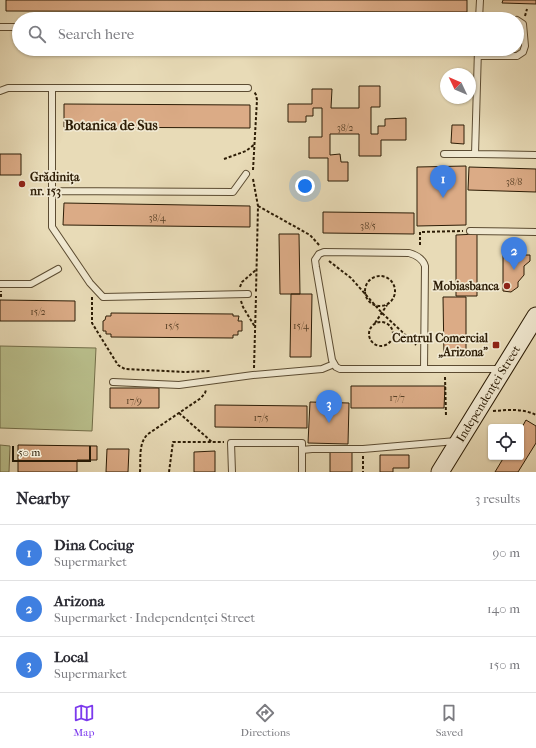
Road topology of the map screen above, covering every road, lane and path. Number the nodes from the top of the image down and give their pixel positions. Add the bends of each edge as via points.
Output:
1 (480, 0) edge
2 (479, 12) edge
3 (0, 27) edge
4 (12, 27) edge
5 (478, 56) edge
6 (52, 88) junction
7 (248, 88) joint
8 (0, 91) edge
9 (254, 144) junction
10 (444, 154) dead end
11 (475, 154) junction
12 (536, 155) edge
13 (224, 159) dead end
14 (253, 172) dead end
15 (246, 174) dead end
16 (253, 179) dead end
17 (51, 191) junction
18 (258, 206) junction
19 (470, 231) joint
20 (536, 232) edge
21 (420, 245) dead end
22 (321, 253) junction
23 (58, 269) dead end
24 (257, 269) junction
25 (0, 284) edge
26 (92, 285) junction
27 (364, 292) junction
28 (240, 294) junction
29 (248, 294) dead end
30 (388, 304) junction
31 (374, 306) junction
32 (382, 313) junction
33 (536, 316) edge
34 (374, 324) junction
35 (255, 327) junction
36 (424, 354) junction
37 (334, 364) junction
38 (424, 369) junction
39 (503, 369) junction
40 (253, 375) junction
41 (445, 376) dead end
42 (210, 381) junction
43 (113, 382) dead end
44 (493, 412) dead end
45 (179, 413) junction
46 (536, 415) edge
47 (446, 416) dead end
48 (459, 441) junction
49 (212, 442) junction
50 (231, 443) junction
51 (363, 448) junction
52 (302, 450) junction
53 (140, 472) edge
54 (169, 472) edge
55 (232, 472) edge
56 (302, 472) edge
57 (363, 472) edge
58 (440, 472) edge

1 - 2 lane
3 - 4 lane
5 - 11 lane
6 - 7 lane
6 - 8 lane via 8,88
6 - 17 lane
7 - 9 path via 256,94
9 - 13 path via 246,151
9 - 14 path
10 - 11 lane
11 - 12 lane
15 - 17 lane via 233,192
16 - 18 path
17 - 26 lane via 52,227
18 - 22 path via 310,235 321,246
18 - 24 path
19 - 20 lane
19 - 21 path via 420,232
22 - 27 path
22 - 36 lane via 409,253 424,262
22 - 37 lane via 315,260
23 - 25 lane via 31,284
24 - 28 path via 242,282
24 - 35 path
26 - 28 lane via 103,297
26 - 42 path via 92,323 120,366 125,369 210,371
27 - 30 path via 371,278 386,276 395,288 394,297
27 - 31 path
28 - 29 lane
28 - 35 path via 243,307
30 - 31 path
30 - 32 path
31 - 32 path
32 - 34 path
32 - 36 path
33 - 39 main road, Independenței Street
34 - 34 path via 370,331 371,340 379,345 388,343 393,335 390,327 383,322
35 - 40 path
36 - 38 lane
37 - 38 lane via 340,369
37 - 40 lane via 322,369
38 - 39 lane
39 - 48 main road, Independenței Street
40 - 42 lane
41 - 47 path
42 - 43 lane via 179,385
42 - 45 path via 204,396
44 - 46 path via 519,410
45 - 49 path
45 - 53 path via 143,438
48 - 51 lane
48 - 58 main road, Independenței Street
49 - 50 path
49 - 54 path via 173,442
50 - 52 lane via 302,443
50 - 55 lane
51 - 52 lane
51 - 57 path
52 - 56 lane

